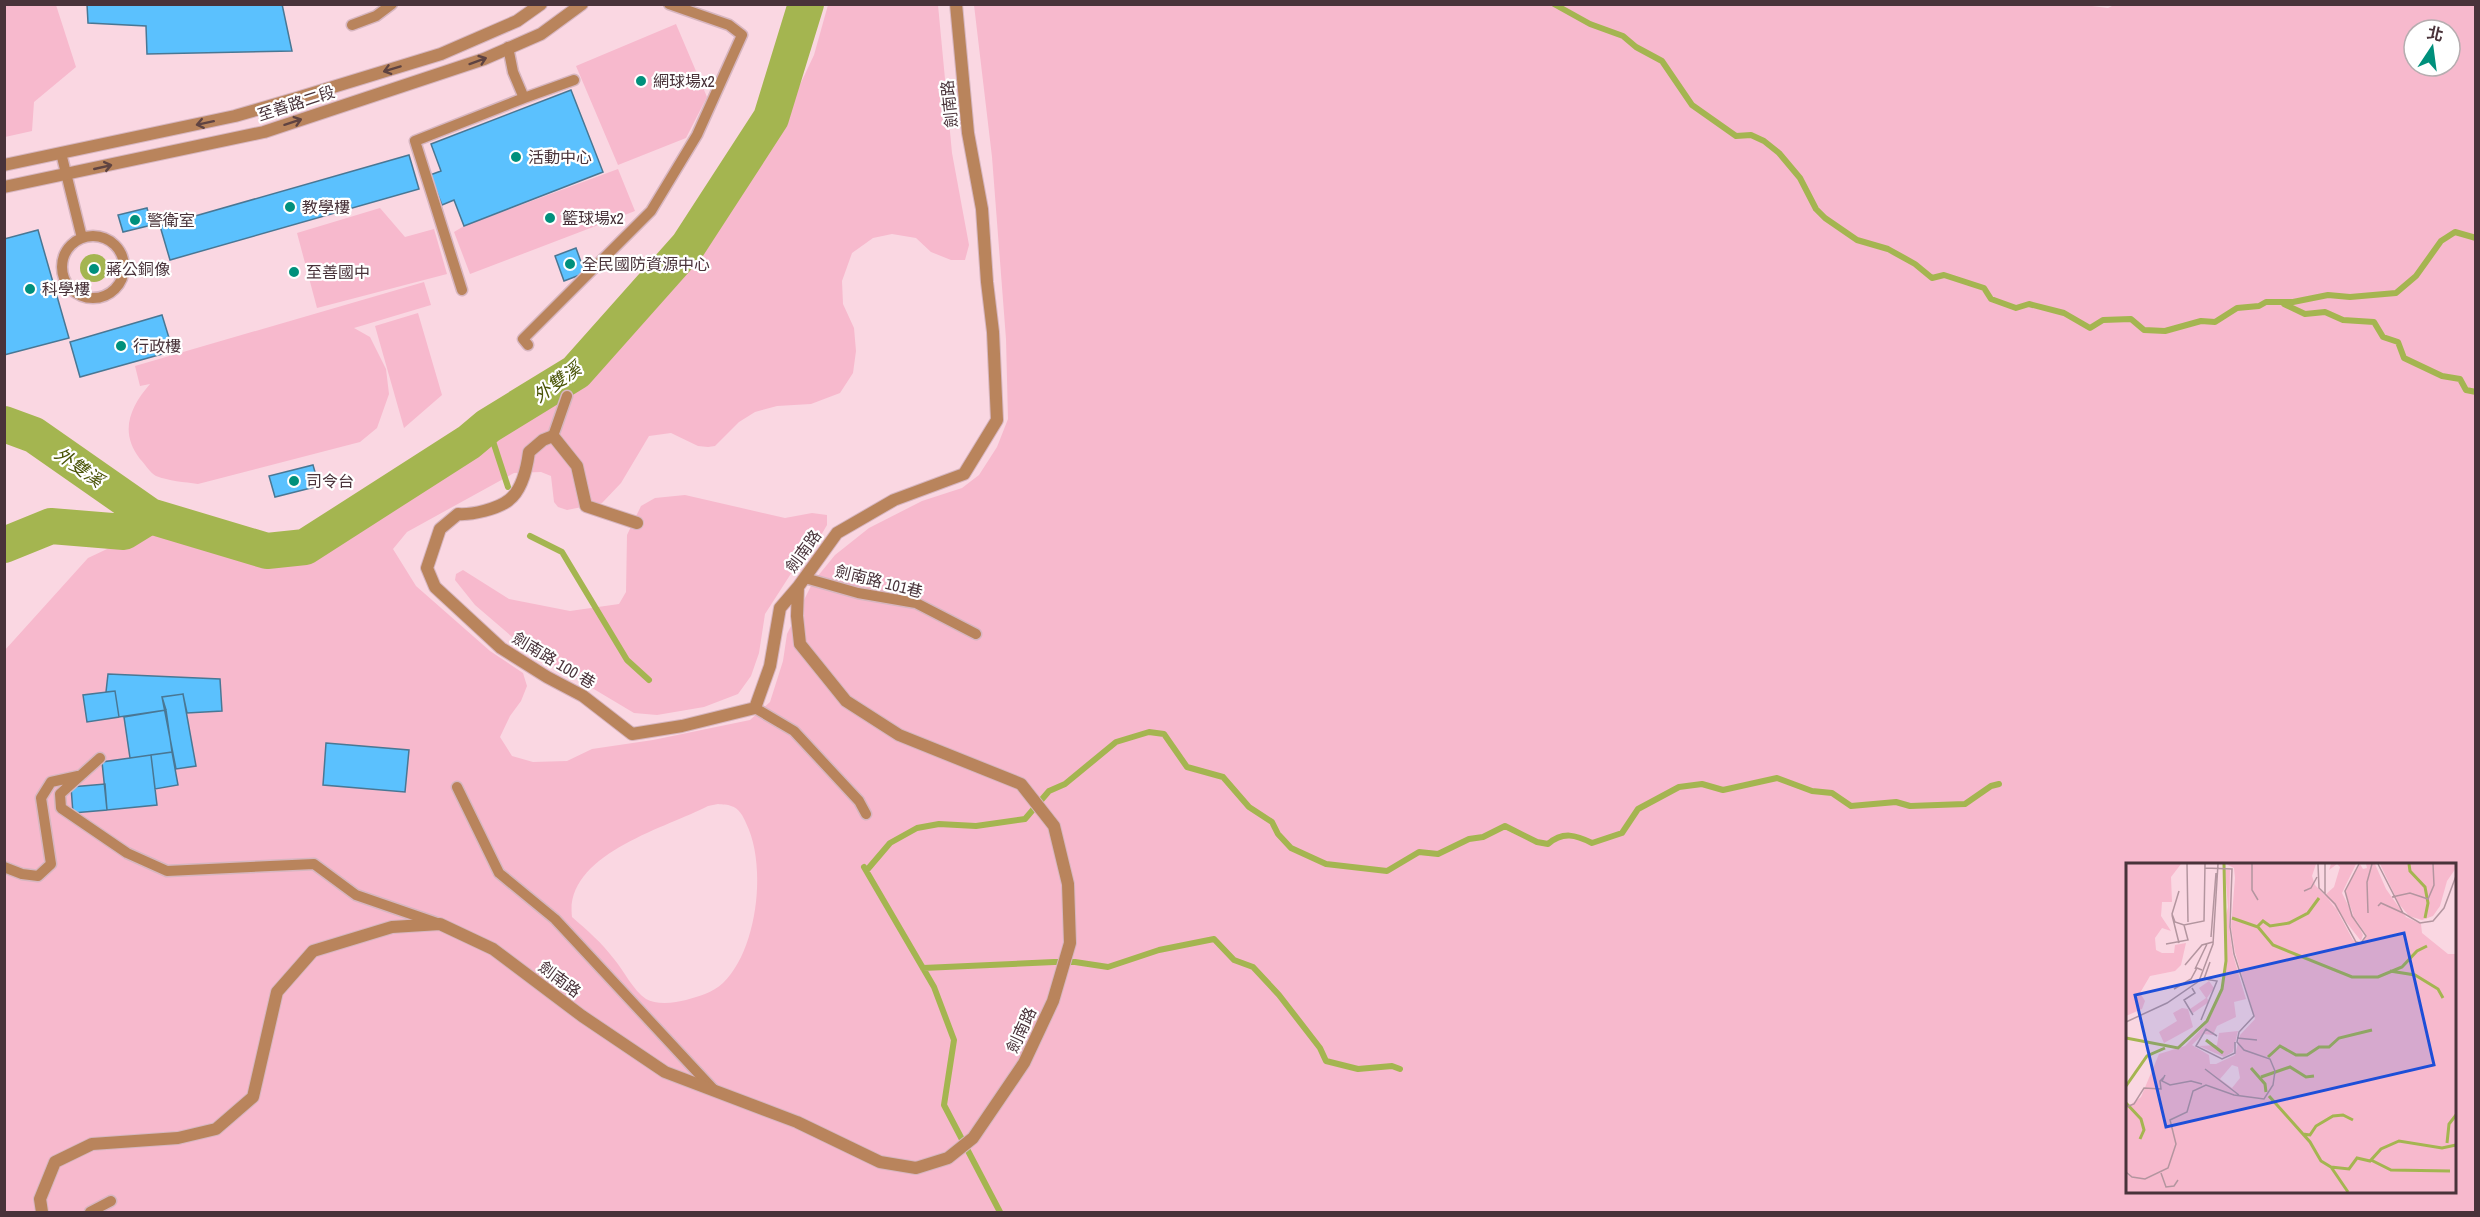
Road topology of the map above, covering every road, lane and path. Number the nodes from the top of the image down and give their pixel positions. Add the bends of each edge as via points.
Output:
1 (392, 4) edge
2 (541, 4) edge
3 (582, 4) edge
4 (669, 4) edge
5 (956, 4) edge
6 (352, 25) dead end
7 (508, 47) junction
8 (574, 80) dead end
9 (524, 98) junction
10 (61, 153) junction
11 (4, 165) edge
12 (68, 175) junction
13 (4, 187) edge
14 (82, 238) junction
15 (462, 290) dead end
16 (528, 345) dead end
17 (567, 396) dead end
18 (553, 436) junction
19 (637, 522) dead end
20 (801, 583) junction
21 (976, 634) dead end
22 (754, 708) junction
23 (100, 758) dead end
24 (81, 775) junction
25 (457, 787) dead end
26 (866, 814) dead end
27 (4, 867) edge
28 (440, 924) junction
29 (714, 1091) junction
30 (111, 1201) dead end
31 (42, 1212) edge
32 (90, 1212) edge

1 - 6 lane via 376,16
2 -> 10 street, 至善路二段 via 517,21 441,54 235,116
3 - 7 street, 至善路二段 via 541,34
4 - 16 lane via 729,25 742,35 697,135 651,211 523,339
5 - 20 street, 劍南路 via 968,133 982,209 997,420 964,474 894,500 837,533
7 - 9 lane
12 -> 7 street, 至善路二段 via 264,132 484,59
8 - 9 lane
9 - 15 lane via 415,141
10 - 11 street, 至善路二段
10 - 12 lane
12 - 13 street, 至善路二段
12 - 14 lane
14 - 14 lane via 67,251 64,278 69,287 85,297 105,296 121,282 124,261 120,251 103,238
17 - 18 lane
18 - 19 street via 577,466 586,507
18 - 22 street, 劍南路 100 巷 via 529,452 526,474 509,500 473,515 458,514 440,529 427,568 435,587 501,648 583,696 632,734
20 - 21 lane, 劍南路 101巷 via 916,603
20 - 22 street via 780,608 770,666
20 - 29 street, 劍南路 via 797,616 800,644 846,701 899,735 1021,784 1054,826 1068,884 1070,943 1053,1001 1024,1063 973,1138 948,1158 916,1168 880,1162 797,1122
22 - 26 lane via 794,731 859,801
23 - 24 lane
24 - 27 lane via 51,782 41,798 51,864 38,876
24 - 28 lane via 60,794 61,808 127,853 167,871 314,864 356,895
25 - 29 lane via 499,873 555,919
28 - 29 street, 劍南路 via 493,949 664,1072
28 - 31 street, 劍南路 via 392,927 313,951 277,993 254,1097 216,1129 178,1138 92,1144 56,1162 40,1199
30 - 32 lane

